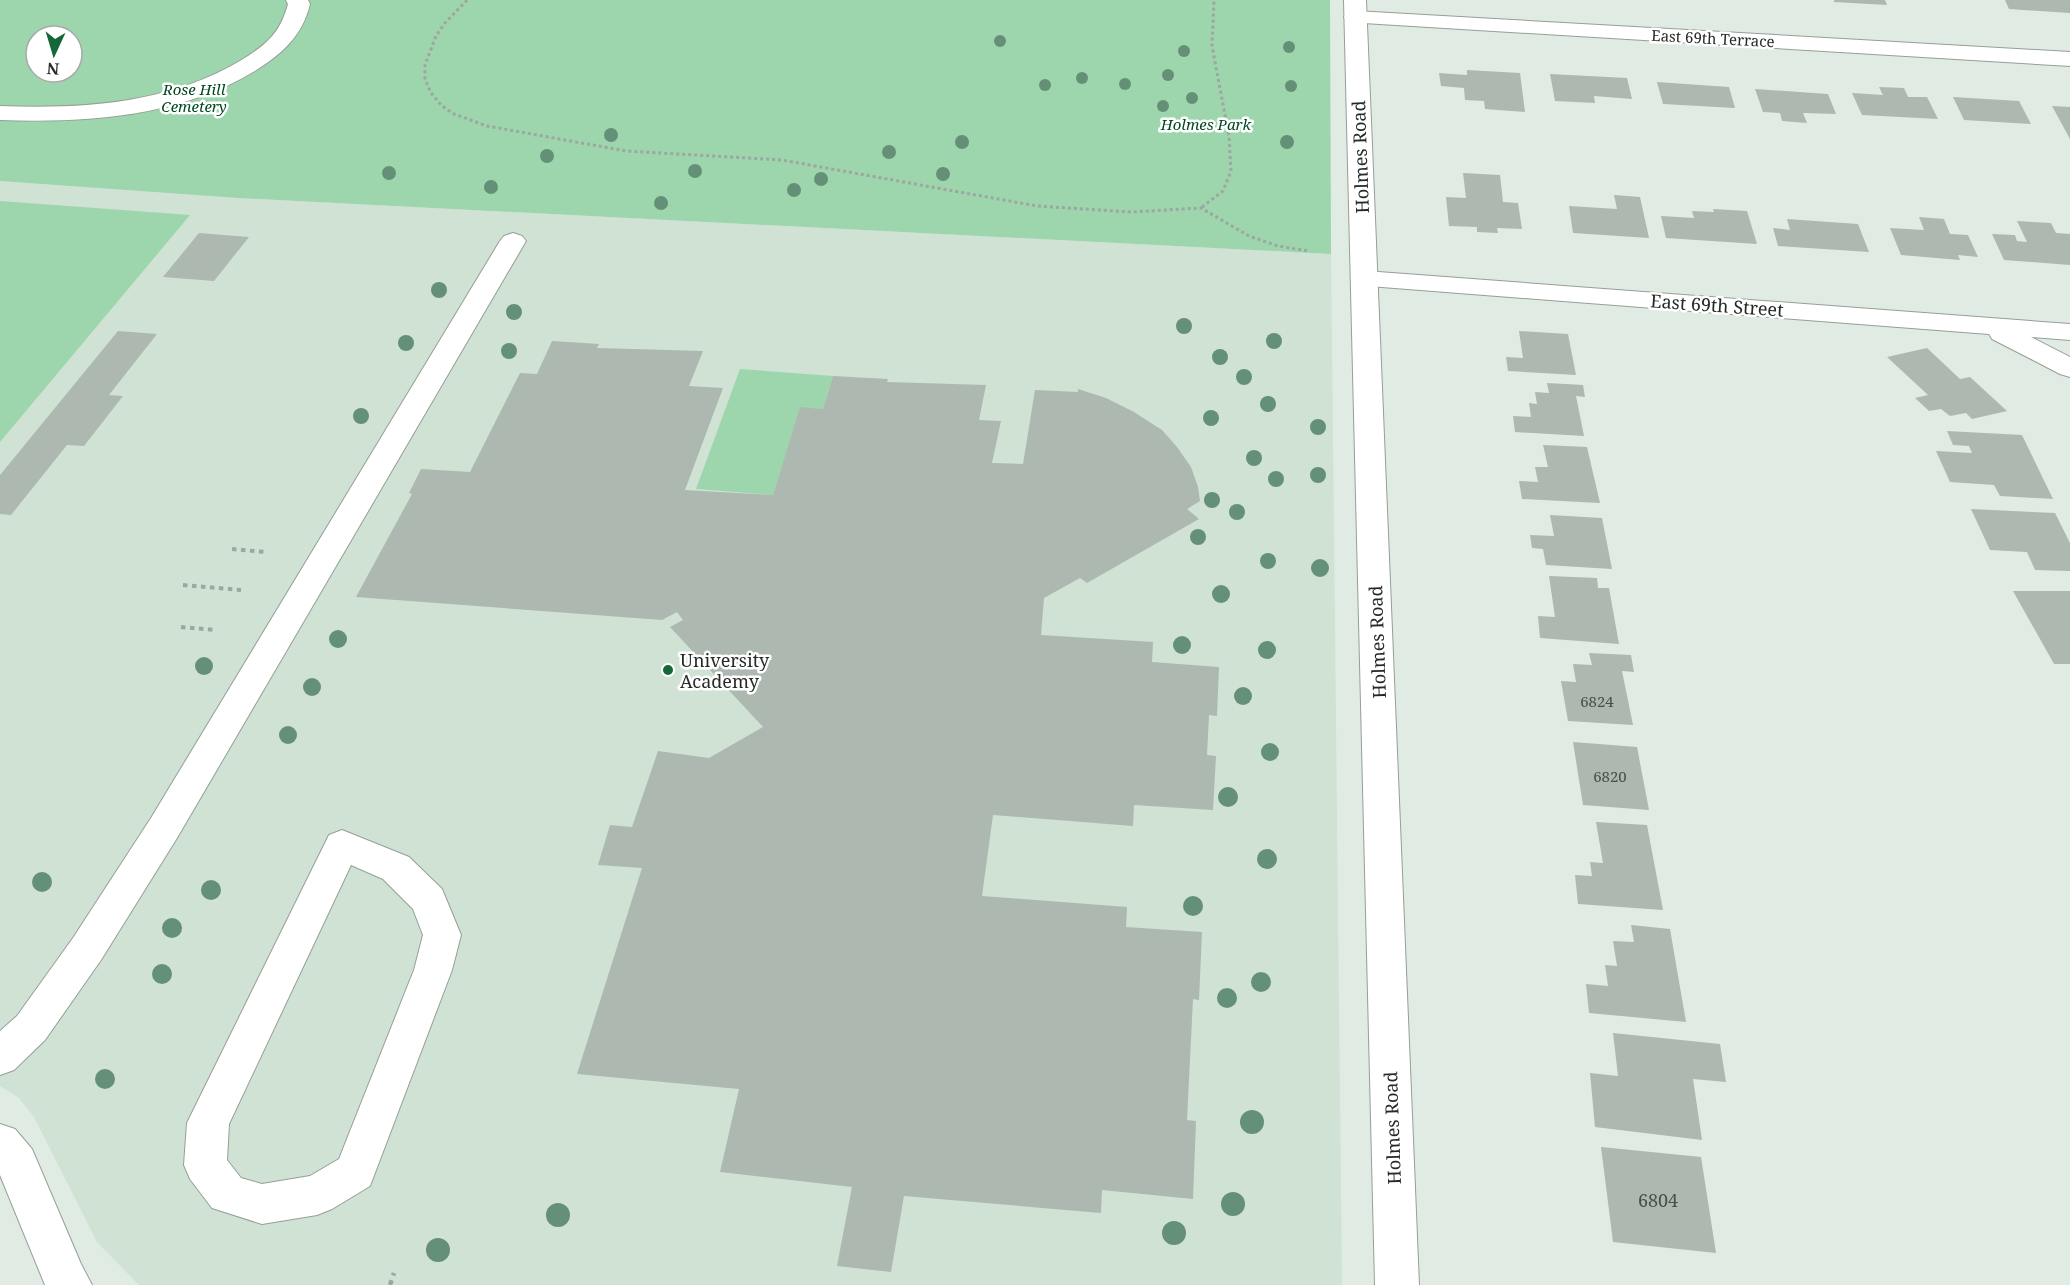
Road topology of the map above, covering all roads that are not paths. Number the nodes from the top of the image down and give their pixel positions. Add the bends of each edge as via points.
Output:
1 (297, 0) edge
2 (1355, 8) edge
3 (2070, 59) edge
4 (0, 113) edge
5 (513, 241) dead end
6 (1365, 279) junction
7 (1983, 325) junction
8 (2070, 332) edge
9 (2070, 368) edge
10 (342, 845) joint
11 (0, 1057) edge
12 (0, 1143) edge
13 (70, 1285) edge
14 (1397, 1285) edge

1 - 4 street via 292,26 277,46 242,71 197,90 140,105 78,114
2 - 3 street, East 69th Terrace
2 - 6 street, Holmes Road
5 - 11 street via 164,828 31,1028
6 - 7 street, East 69th Street
6 - 14 street, Holmes Road
7 - 8 street, East 69th Street
7 - 9 street
10 - 10 street via 208,1122 206,1165 227,1194 262,1204 317,1195 355,1172 434,970 441,934 429,900 396,868
12 - 13 street via 17,1163

